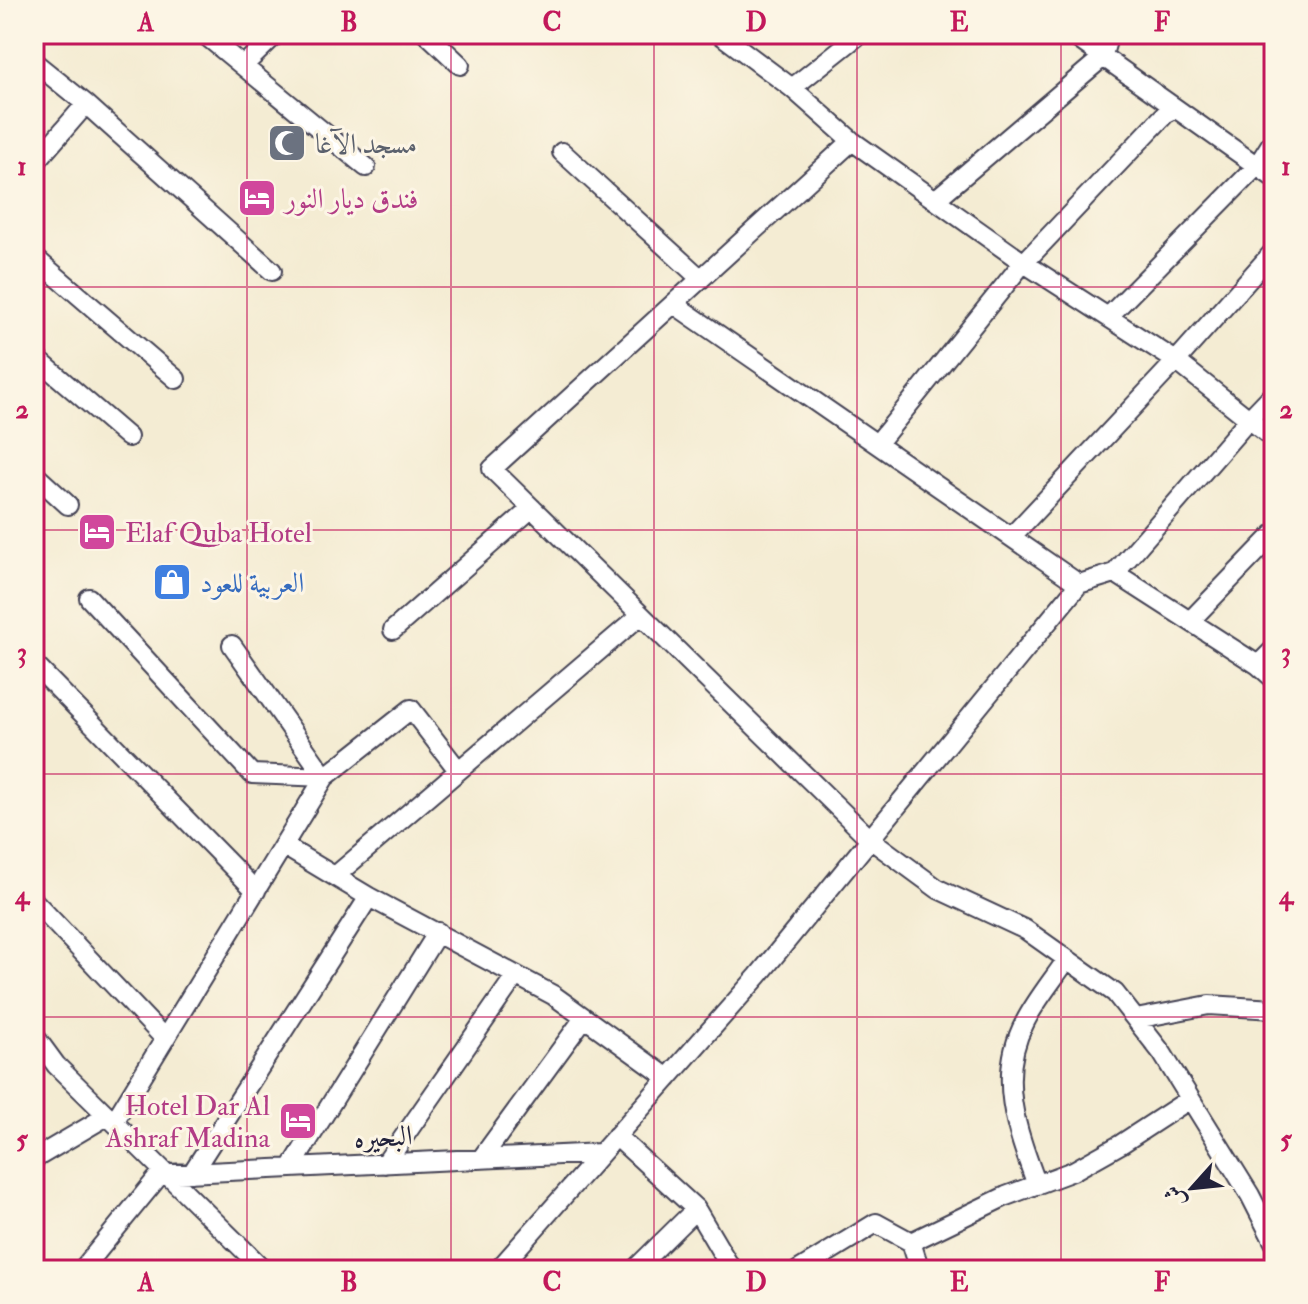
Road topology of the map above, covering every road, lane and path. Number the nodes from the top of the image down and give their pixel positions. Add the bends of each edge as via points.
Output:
1 (204, 34) edge
2 (276, 34) edge
3 (427, 34) edge
4 (720, 34) edge
5 (860, 34) edge
6 (1071, 34) edge
7 (1109, 34) edge
8 (1102, 58) junction
9 (34, 62) edge
10 (244, 65) junction
11 (460, 65) dead end
12 (792, 88) junction
13 (86, 104) junction
14 (1172, 107) junction
15 (1274, 139) edge
16 (852, 141) junction
17 (562, 152) dead end
18 (34, 164) edge
19 (1257, 166) junction
20 (366, 167) dead end
21 (1274, 178) edge
22 (935, 200) junction
23 (1274, 251) edge
24 (34, 257) edge
25 (1024, 263) junction
26 (272, 271) dead end
27 (701, 279) junction
28 (674, 304) junction
29 (1108, 317) junction
30 (34, 356) edge
31 (1176, 361) junction
32 (176, 379) dead end
33 (1274, 393) edge
34 (1249, 419) junction
35 (128, 437) dead end
36 (1274, 439) edge
37 (877, 444) junction
38 (34, 474) edge
39 (68, 505) dead end
40 (532, 508) junction
41 (1274, 534) edge
42 (1011, 537) junction
43 (1115, 573) junction
44 (1079, 584) junction
45 (89, 598) dead end
46 (641, 615) junction
47 (1190, 621) junction
48 (393, 630) dead end
49 (232, 645) dead end
50 (1274, 649) edge
51 (34, 664) edge
52 (1258, 665) junction
53 (1274, 679) edge
54 (458, 770) junction
55 (325, 777) junction
56 (870, 839) junction
57 (284, 846) junction
58 (335, 876) junction
59 (256, 891) junction
60 (369, 897) junction
61 (34, 901) edge
62 (438, 932) junction
63 (1067, 959) junction
64 (516, 975) junction
65 (1274, 1009) edge
66 (584, 1018) junction
67 (1136, 1019) junction
68 (34, 1035) edge
69 (165, 1039) junction
70 (668, 1078) junction
71 (1190, 1099) junction
72 (110, 1119) junction
73 (616, 1136) junction
74 (601, 1153) junction
75 (34, 1159) edge
76 (481, 1159) junction
77 (385, 1164) junction
78 (291, 1168) junction
79 (165, 1173) junction
80 (192, 1173) junction
81 (1037, 1185) junction
82 (696, 1209) junction
83 (911, 1242) junction
84 (1274, 1242) edge
85 (82, 1270) edge
86 (264, 1270) edge
87 (498, 1270) edge
88 (634, 1270) edge
89 (732, 1270) edge
90 (799, 1270) edge
91 (920, 1270) edge

1 - 10 street
2 - 10 street
3 - 11 street
4 - 12 street
5 - 12 street
6 - 8 street
7 - 8 street
8 - 14 street
8 - 22 street
9 - 13 street
10 - 20 street
12 - 16 street
13 - 18 street
13 - 26 street
14 - 19 street
14 - 25 street
15 - 19 street
16 - 22 street
16 - 27 street
17 - 27 street
19 - 21 street
19 - 29 street
22 - 25 street
23 - 31 street
24 - 32 street
25 - 29 street
25 - 37 street
27 - 28 street
28 - 37 street
28 - 40 street via 492,469
29 - 31 street
30 - 35 street
31 - 34 street
31 - 42 street
33 - 34 street
34 - 36 street
34 - 43 street
37 - 42 street
38 - 39 street
40 - 46 street
40 - 48 street
41 - 47 street
42 - 44 street
43 - 44 street
43 - 47 street
44 - 56 street
45 - 55 street via 252,774
46 - 54 street
46 - 56 street
47 - 52 street
49 - 55 street
50 - 52 street
51 - 59 street
52 - 53 street
54 - 55 street via 411,709
54 - 58 street
55 - 57 street
56 - 63 street via 938,889 1026,930
56 - 70 street
57 - 58 street
57 - 59 street
58 - 60 street
59 - 69 street
60 - 62 street
60 - 80 street
61 - 69 street
62 - 64 street
62 - 78 street
63 - 67 street via 1115,993
63 - 81 street via 1024,1023 1009,1073 1015,1123
64 - 66 street
64 - 77 street
65 - 67 street via 1209,1005
66 - 70 street
66 - 76 street
67 - 71 street
68 - 72 street
69 - 72 street
70 - 73 street
71 - 81 street via 1109,1151
71 - 84 street
72 - 75 street
72 - 79 street
73 - 74 street
73 - 82 street
74 - 76 street, البحيره
74 - 87 street
76 - 77 street, البحيره
77 - 78 street, البحيره
78 - 80 street, البحيره
79 - 80 street, البحيره
79 - 85 street
79 - 86 street
81 - 83 street
82 - 88 street
82 - 89 street
83 - 90 street via 876,1223
83 - 91 street

